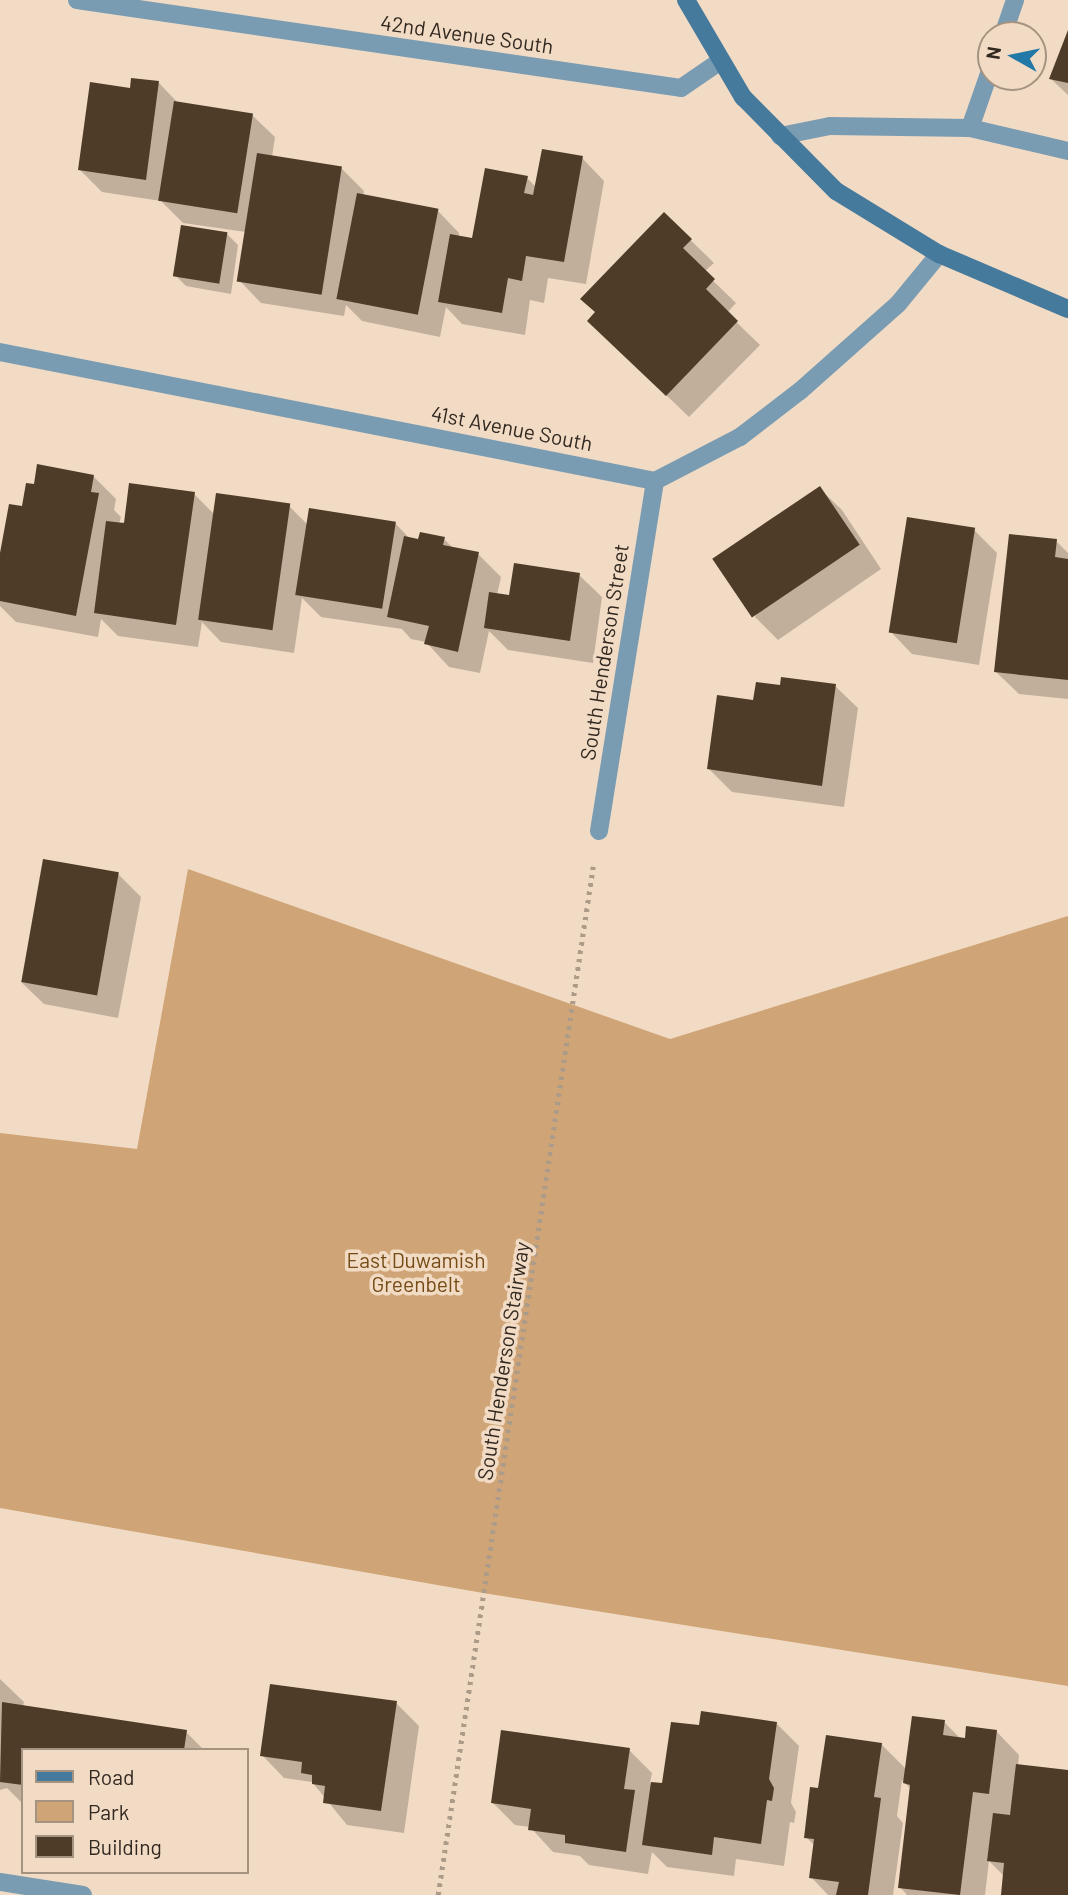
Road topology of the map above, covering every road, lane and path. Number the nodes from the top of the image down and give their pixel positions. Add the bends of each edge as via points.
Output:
1 (76, 0) edge
2 (685, 0) edge
3 (1015, 0) edge
4 (1008, 21) edge
5 (719, 62) junction
6 (983, 91) edge
7 (970, 128) junction
8 (780, 136) junction
9 (1068, 151) edge
10 (939, 254) junction
11 (1068, 309) edge
12 (0, 352) edge
13 (655, 481) junction
14 (598, 831) joint
15 (0, 1882) edge
16 (83, 1895) edge
17 (438, 1895) edge

1 - 5 street, 42nd Avenue South via 681,88
2 - 5 main road
3 - 4 street
5 - 8 main road via 743,97
6 - 7 street
7 - 8 street via 830,126
7 - 9 street
8 - 10 main road via 836,191
10 - 11 main road
10 - 13 street via 898,304 800,391 740,437
12 - 13 street, 41st Avenue South
13 - 14 street, South Henderson Street
14 - 17 path, South Henderson Stairway
15 - 16 street

